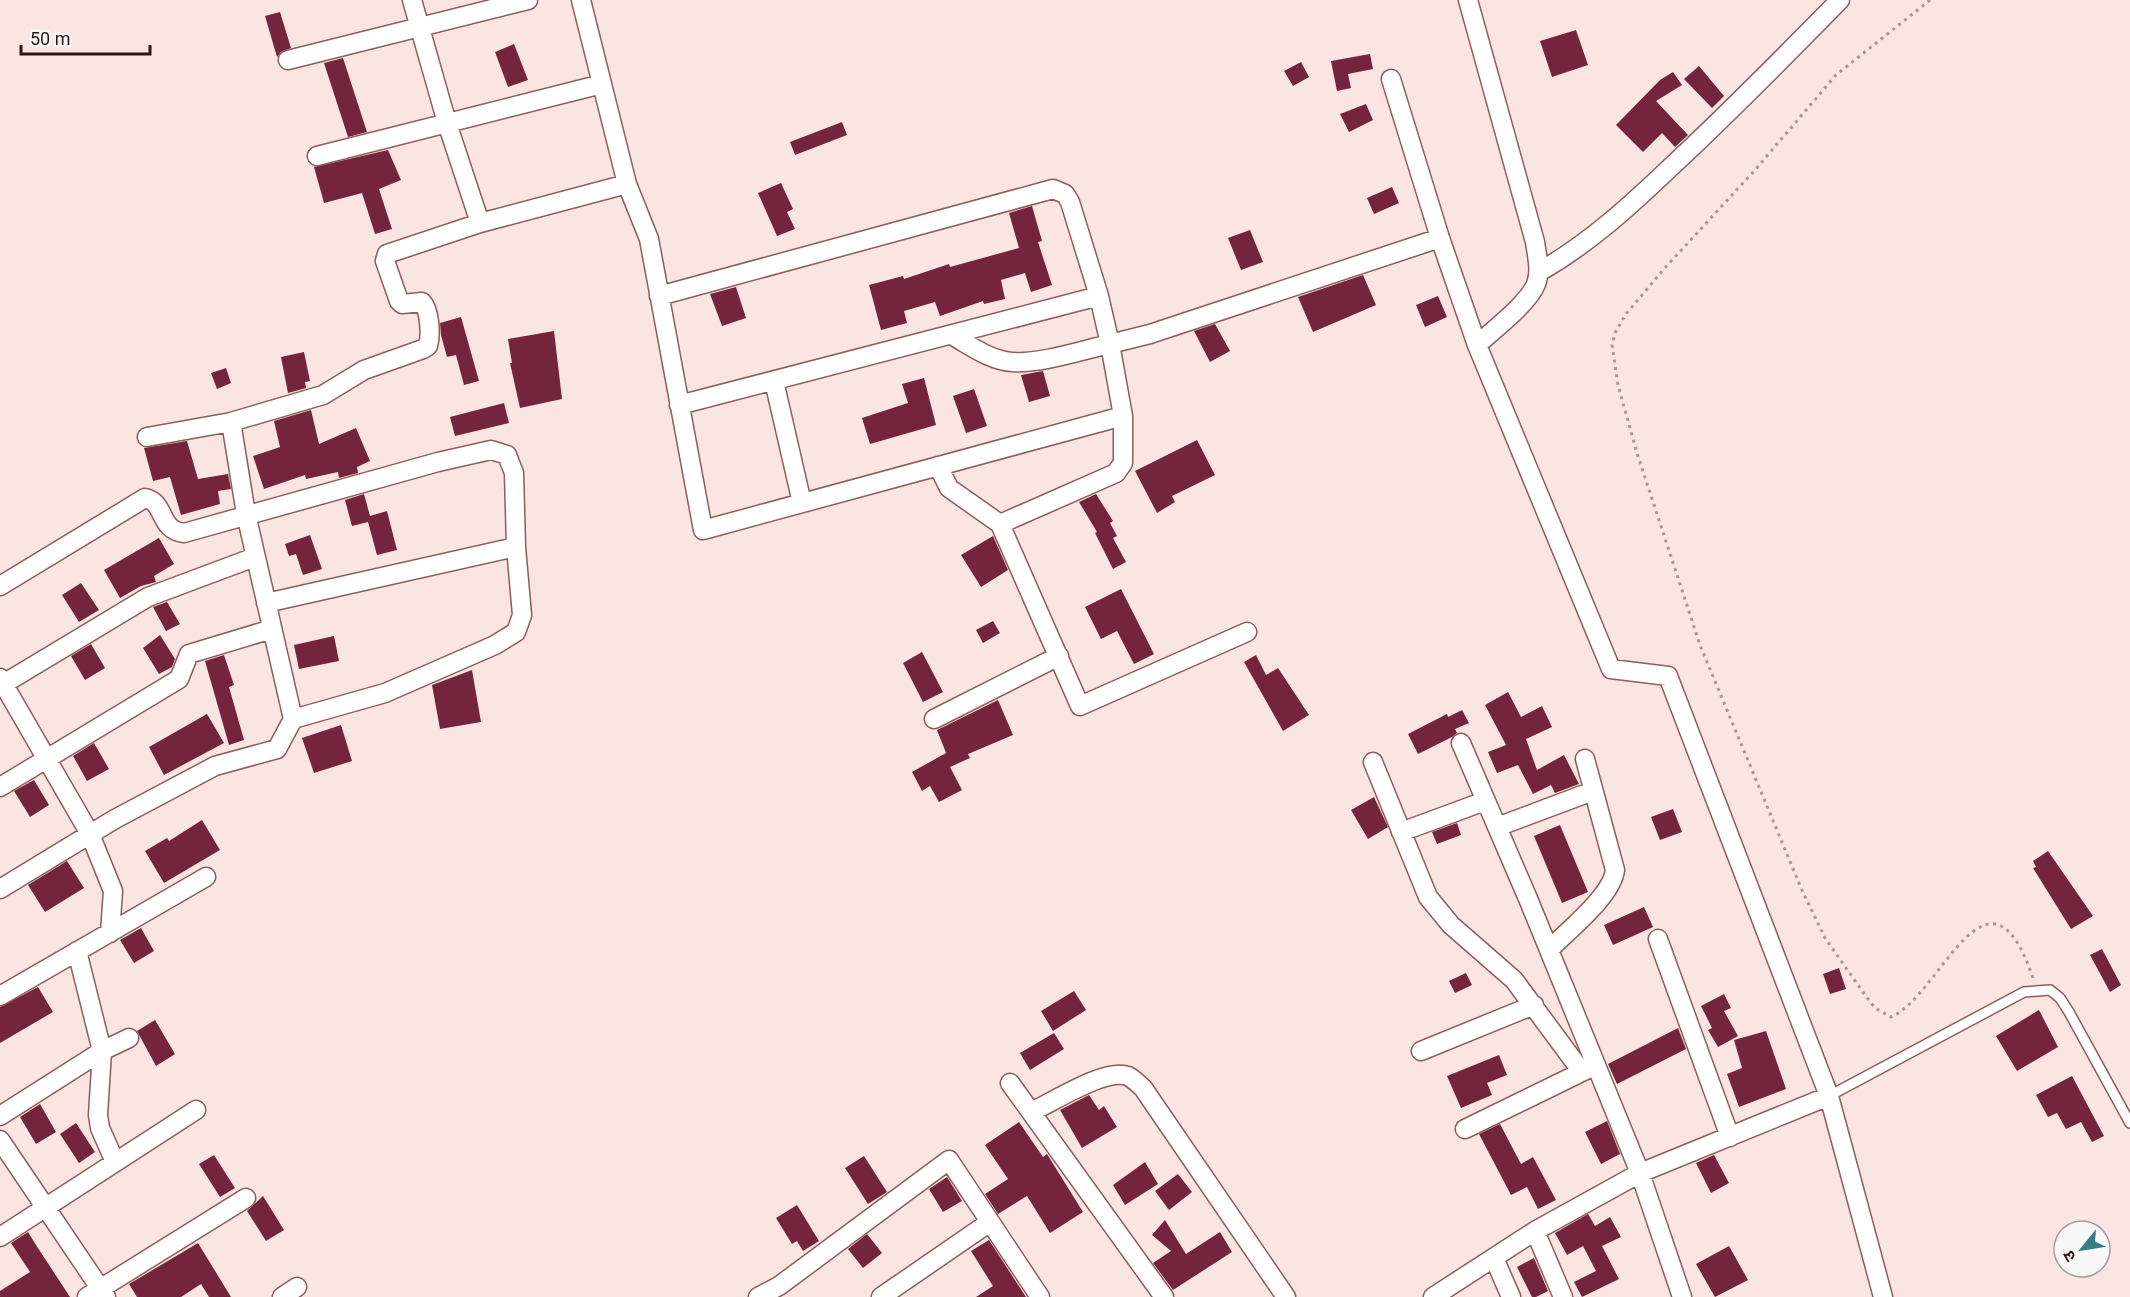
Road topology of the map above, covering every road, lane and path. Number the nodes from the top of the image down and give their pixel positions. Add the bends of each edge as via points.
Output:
1 (412, 0) edge
2 (528, 0) edge
3 (581, 0) edge
4 (1468, 0) edge
5 (1840, 0) edge
6 (1930, 0) edge
7 (420, 27) junction
8 (288, 60) dead end
9 (1391, 79) dead end
10 (602, 84) junction
11 (447, 123) junction
12 (317, 156) dead end
13 (627, 184) junction
14 (480, 223) junction
15 (1440, 238) junction
16 (1539, 272) junction
17 (659, 296) junction
18 (1099, 296) junction
19 (953, 336) junction
20 (1110, 344) junction
21 (1477, 345) junction
22 (774, 381) junction
23 (679, 405) junction
24 (1123, 416) junction
25 (231, 422) junction
26 (147, 438) dead end
27 (938, 466) junction
28 (802, 503) junction
29 (246, 514) junction
30 (1000, 524) junction
31 (516, 547) junction
32 (255, 557) junction
33 (0, 586) edge
34 (266, 603) junction
35 (272, 629) junction
36 (1247, 632) dead end
37 (1059, 656) junction
38 (1, 683) edge
39 (934, 718) dead end
40 (293, 719) junction
41 (1461, 743) dead end
42 (46, 759) junction
43 (1585, 759) dead end
44 (1373, 762) dead end
45 (0, 788) edge
46 (1593, 791) junction
47 (1485, 801) junction
48 (1497, 827) junction
49 (1401, 832) junction
50 (90, 834) junction
51 (206, 877) dead end
52 (0, 889) edge
53 (110, 933) junction
54 (1658, 939) dead end
55 (1549, 950) junction
56 (77, 951) junction
57 (2037, 989) junction
58 (0, 996) edge
59 (1534, 1005) junction
60 (129, 1038) dead end
61 (102, 1051) junction
62 (1421, 1051) dead end
63 (1589, 1068) junction
64 (1010, 1083) dead end
65 (1829, 1096) junction
66 (196, 1110) dead end
67 (1033, 1111) junction
68 (0, 1116) edge
69 (2130, 1123) edge
70 (1465, 1129) dead end
71 (1730, 1137) junction
72 (0, 1140) edge
73 (115, 1162) junction
74 (1640, 1173) junction
75 (246, 1198) dead end
76 (45, 1207) junction
77 (990, 1222) junction
78 (1535, 1231) junction
79 (0, 1237) edge
80 (1494, 1258) junction
81 (783, 1291) edge
82 (98, 1294) edge
83 (758, 1297) edge
84 (880, 1297) edge
85 (1040, 1297) edge
86 (1164, 1297) edge
87 (1286, 1297) edge
88 (1433, 1297) edge
89 (1511, 1297) edge
90 (1563, 1297) edge
91 (1682, 1297) edge
92 (1883, 1297) edge

1 - 7 street
2 - 7 street
3 - 10 street
4 - 16 street via 1535,242
5 - 16 street via 1605,229
6 - 57 path via 1836,75 1663,270 1615,333 1614,362 1637,453 1700,645 1825,938 1875,1008 1891,1017 1904,1012 1959,942 1985,924 1998,925 2017,940
7 - 8 street
7 - 11 street
9 - 15 street
10 - 11 street
10 - 13 street
11 - 12 street
11 - 14 street
13 - 14 street
13 - 17 street via 649,239
14 - 25 street via 386,256 399,301 425,304 428,346 364,370 323,395
15 - 20 street
15 - 21 street
16 - 21 street via 1527,297
17 - 18 street via 1053,189 1065,194 1070,202
17 - 23 street
18 - 19 street
18 - 20 street
19 - 20 street via 990,356 1012,362
19 - 22 street
20 - 24 street
21 - 65 street via 1611,669 1668,676
22 - 23 street
22 - 28 street
23 - 28 street via 703,530
24 - 27 street
24 - 30 street via 1121,469
25 - 26 street
25 - 29 street
27 - 28 street
27 - 30 street via 950,488
29 - 31 street via 438,462 501,451 511,462 514,473
29 - 32 street
29 - 33 street via 184,533 175,532 151,500 145,498
30 - 37 street
31 - 34 street
31 - 40 street via 522,615 516,632 385,693
32 - 34 street
32 - 38 street via 148,597
34 - 35 street
35 - 40 street
35 - 42 street via 189,654 179,679
36 - 37 street via 1080,706
37 - 39 street
38 - 42 street
40 - 50 street via 277,749 214,766
41 - 47 street
42 - 45 street
42 - 50 street
43 - 46 street
44 - 49 street
46 - 48 street
46 - 55 street via 1614,876 1607,890
47 - 48 street
47 - 49 street
48 - 55 street
49 - 59 street via 1419,880 1438,913 1514,980
50 - 52 street
50 - 53 street via 113,891
51 - 53 street
53 - 56 street
54 - 71 street
55 - 63 street
56 - 58 street
56 - 61 street
57 - 65 lane via 2024,992
57 - 69 lane via 2050,990 2060,998
59 - 62 street
59 - 63 street
60 - 61 street
61 - 68 street
61 - 73 street via 98,1115
63 - 70 street
63 - 74 street
64 - 67 street
65 - 71 street
65 - 92 street
66 - 73 street
67 - 86 street
67 - 87 street via 1106,1076 1133,1079 1143,1088
71 - 74 street
72 - 76 street
73 - 76 street
74 - 78 street
74 - 91 street
75 - 82 street
76 - 79 street
76 - 82 street
77 - 81 street via 949,1160
77 - 84 street
77 - 85 street
78 - 80 street
78 - 90 street
80 - 88 street
80 - 89 street
81 - 83 street

